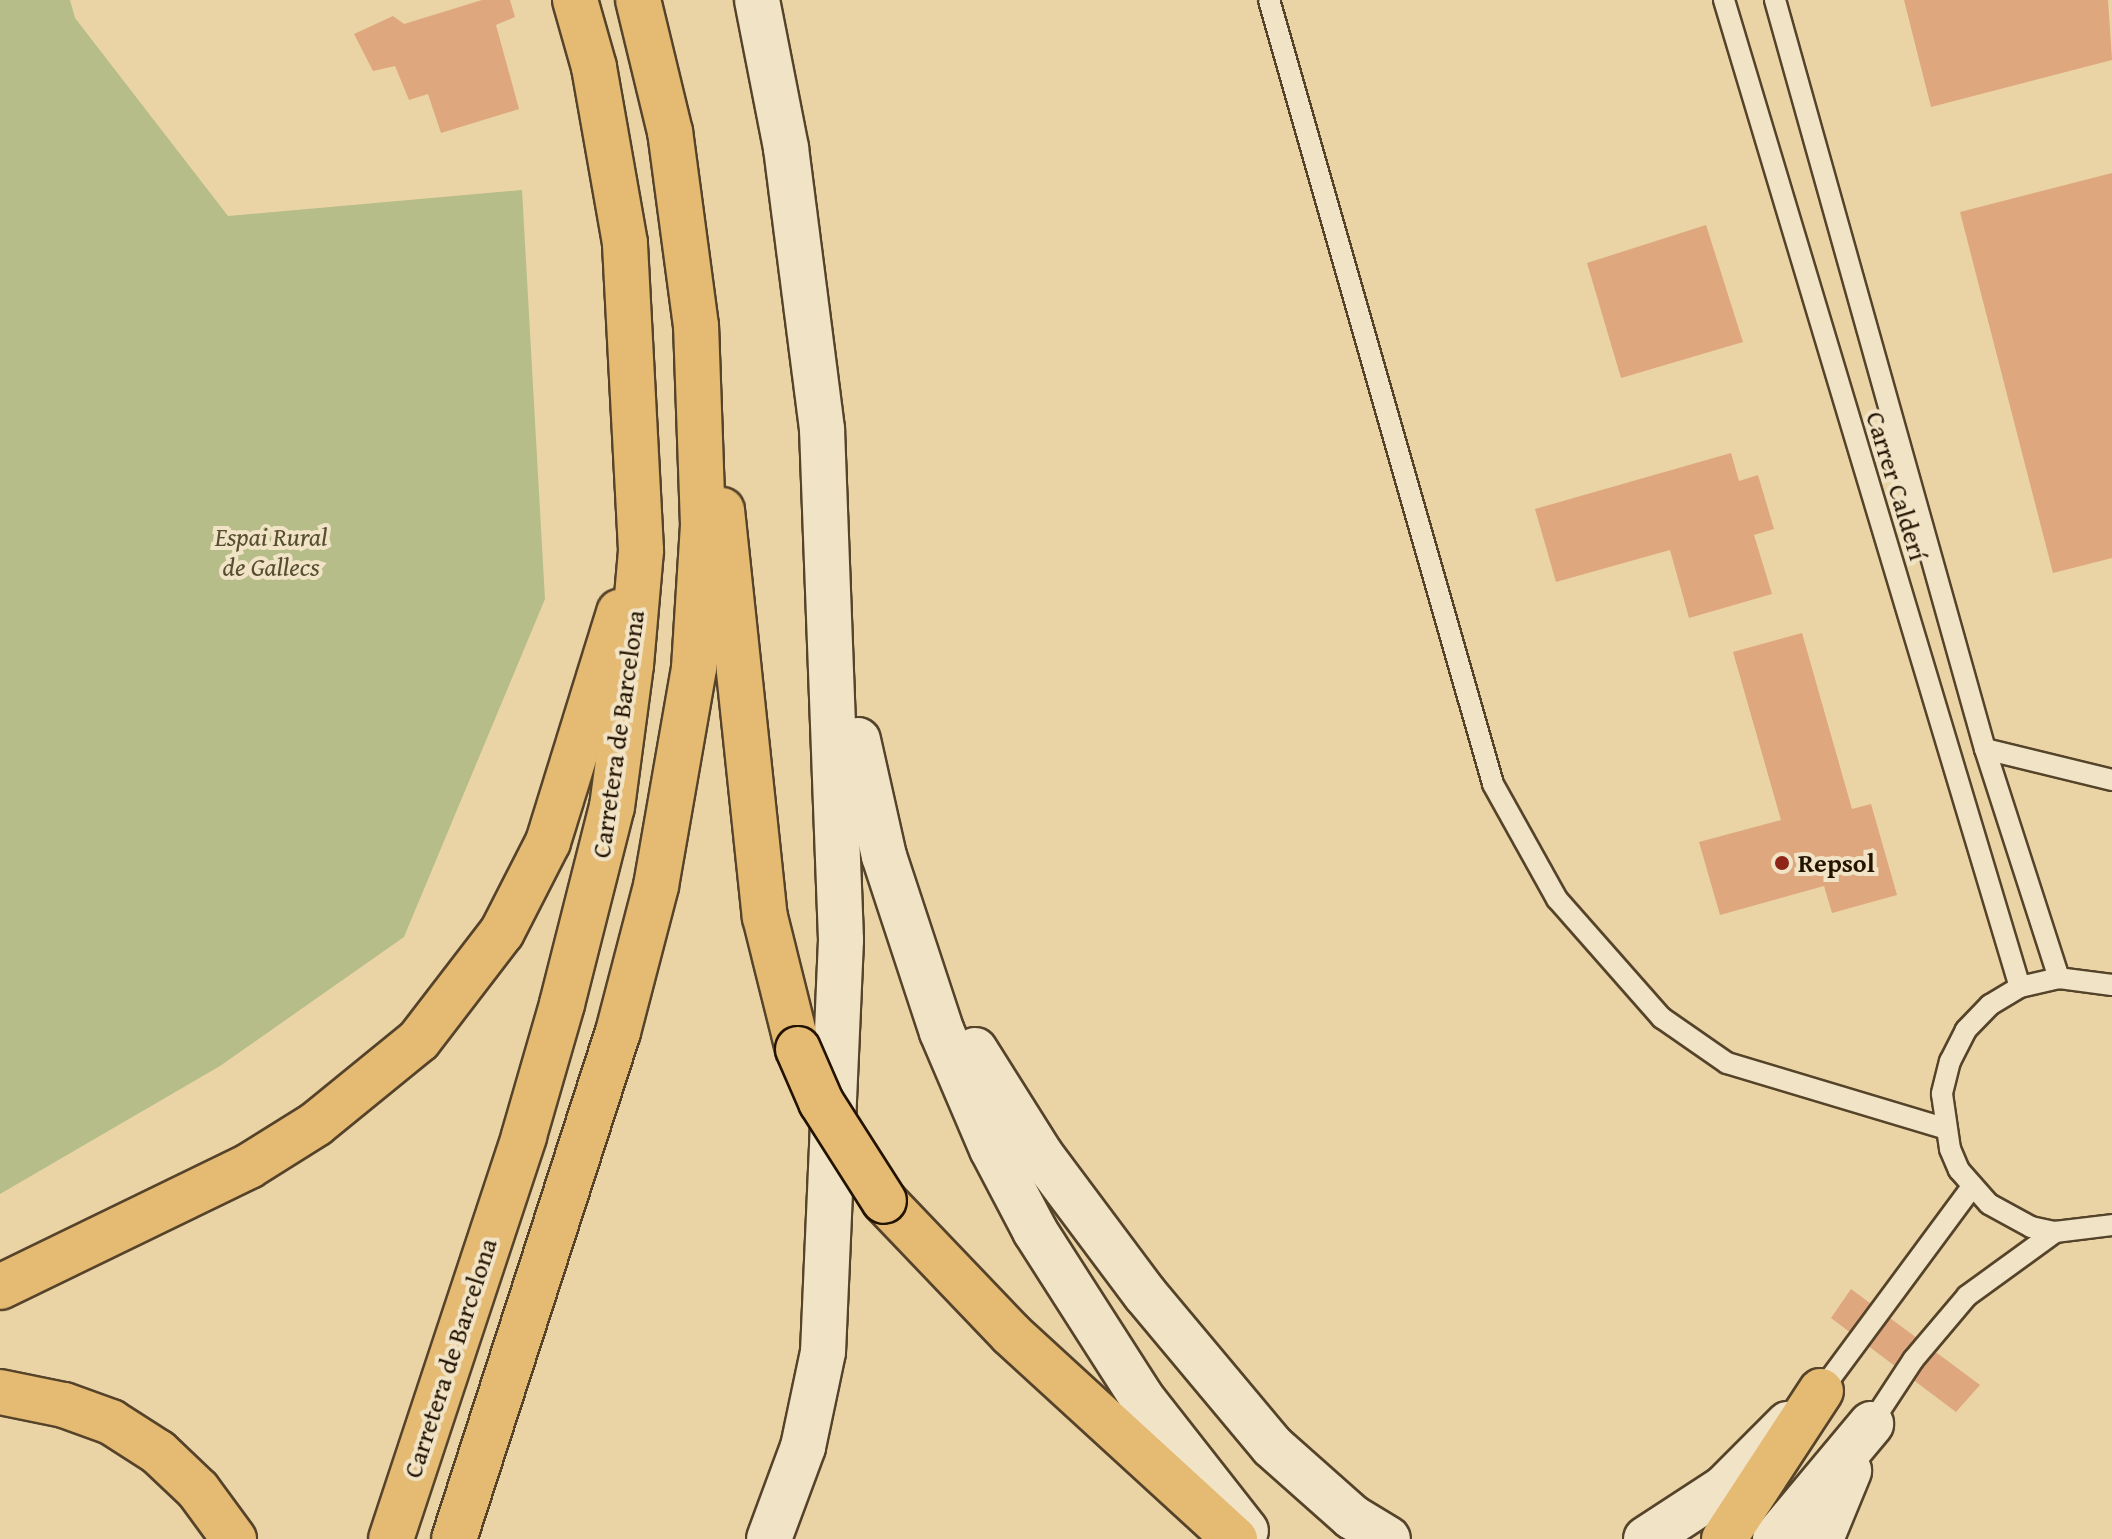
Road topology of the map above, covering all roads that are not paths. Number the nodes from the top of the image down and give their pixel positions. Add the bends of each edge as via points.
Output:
1 (575, 0) edge
2 (638, 0) edge
3 (757, 0) edge
4 (1269, 0) edge
5 (1724, 0) edge
6 (1775, 0) edge
7 (701, 429) junction
8 (641, 550) junction
9 (829, 576) junction
10 (1985, 749) junction
11 (2112, 780) edge
12 (884, 856) junction
13 (2059, 978) junction
14 (2112, 984) edge
15 (2020, 987) junction
16 (1944, 1128) junction
17 (1972, 1187) junction
18 (2111, 1227) edge
19 (2055, 1232) junction
20 (0, 1287) edge
21 (1821, 1391) junction
22 (0, 1392) edge
23 (1871, 1424) junction
24 (234, 1539) edge
25 (391, 1539) edge
26 (454, 1539) edge
27 (769, 1539) edge
28 (1235, 1539) edge
29 (1253, 1539) edge
30 (1388, 1539) edge
31 (1646, 1539) edge
32 (1724, 1539) edge
33 (1775, 1539) edge
34 (1821, 1539) edge

1 - 8 highway, Carretera de Barcelona via 601,97 625,243
2 - 7 highway via 670,132 696,326
3 - 9 street via 786,148 822,429
4 - 16 lane via 1493,784 1557,899 1662,1018 1727,1063
5 - 15 lane, Carrer Calderí
6 - 10 lane, Carrer Calderí
7 - 26 highway via 703,525 695,654 656,886 618,1032
7 - 28 highway, bridge via 731,556 765,917 798,1049 828,1115 884,1201 1011,1334
8 - 20 highway via 548,842 502,932 419,1040 316,1124 249,1166
8 - 25 highway, Carretera de Barcelona via 623,731 598,870 524,1136
9 - 12 street via 863,773
9 - 27 street via 841,940 832,1241 817,1397
10 - 11 lane
10 - 13 lane, Carrer Calderí
12 - 29 street via 942,1032 992,1149 1035,1231 1141,1397
12 - 30 street via 984,1069 1041,1155 1145,1294 1272,1446 1342,1509
13 - 14 lane
13 - 15 lane
15 - 16 lane via 1982,1014 1950,1061 1942,1094
16 - 17 lane
17 - 19 lane via 2009,1217
17 - 21 lane
18 - 19 lane
19 - 23 lane via 1967,1296 1913,1360
21 - 31 street via 1724,1488
21 - 32 highway
22 - 24 highway via 64,1405 111,1422 158,1452 198,1490
23 - 33 street
23 - 34 street

